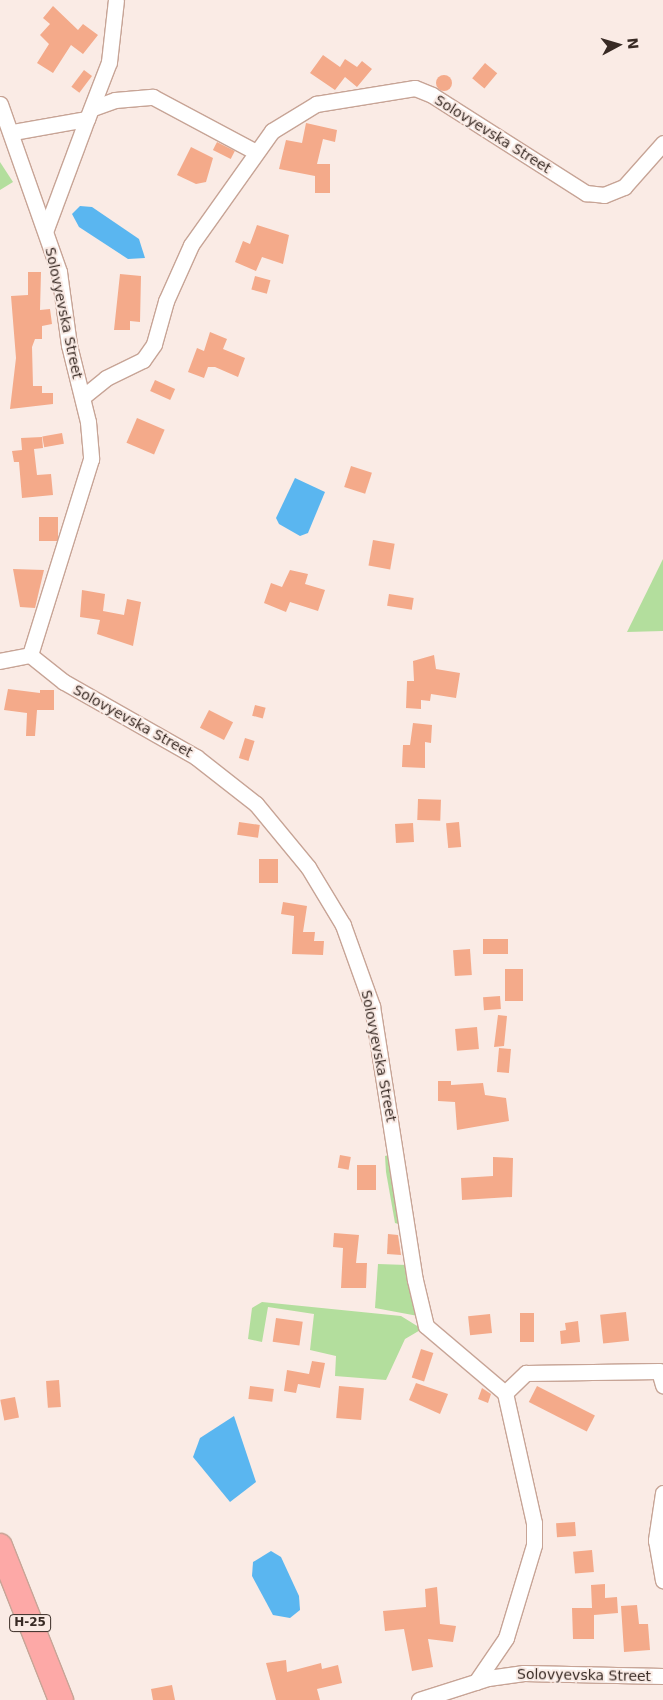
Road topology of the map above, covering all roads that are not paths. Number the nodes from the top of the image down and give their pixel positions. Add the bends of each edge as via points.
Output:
1 (116, 0) edge
2 (0, 104) edge
3 (90, 114) junction
4 (13, 132) junction
5 (663, 143) edge
6 (256, 152) junction
7 (46, 229) junction
8 (84, 396) junction
9 (30, 655) junction
10 (0, 661) edge
11 (663, 1385) edge
12 (504, 1393) junction
13 (663, 1493) edge
14 (0, 1546) edge
15 (663, 1580) edge
16 (663, 1676) edge
17 (476, 1682) junction
18 (60, 1700) edge
19 (419, 1700) edge

1 - 3 street, Solovyevska Street via 113,43
2 - 4 street, Solovyevska Street
3 - 4 street
3 - 6 street via 115,100 153,97
3 - 7 street, Solovyevska Street
4 - 7 street, Solovyevska Street
5 - 6 street, Solovyevska Street via 624,187 604,195 586,193 432,95 415,88 316,104 272,132
6 - 8 street, Solovyevska Street via 191,245 143,360 106,378
7 - 8 street, Solovyevska Street
8 - 9 street, Solovyevska Street via 91,442 89,468
9 - 10 street
9 - 12 street, Solovyevska Street via 64,682 196,757 261,810 326,893 343,925 372,1006 415,1280 426,1326
11 - 12 street via 658,1371 526,1373
12 - 17 street via 535,1534 506,1638
13 - 15 street via 656,1540
14 - 18 main road, Н-25
16 - 17 street, Solovyevska Street via 543,1672
17 - 19 street, Solovyevska Street

